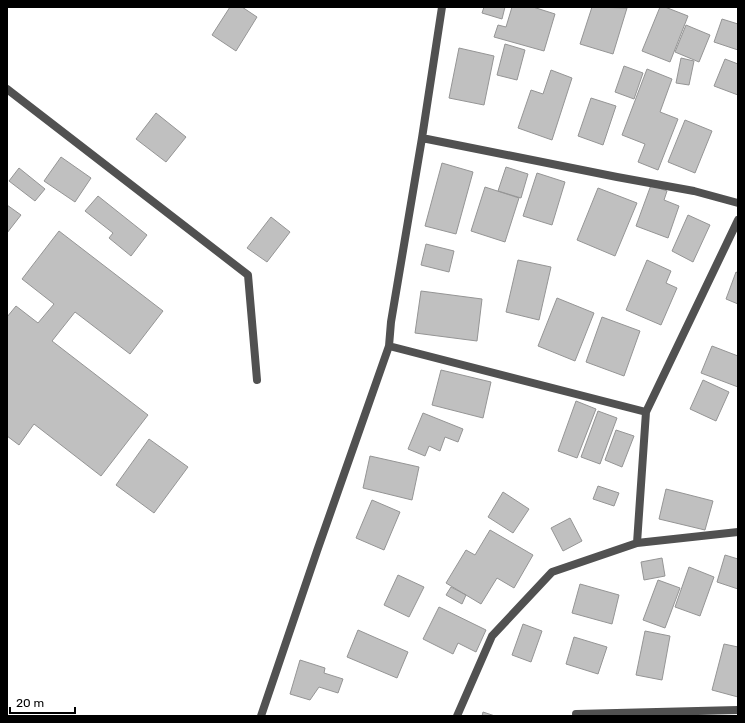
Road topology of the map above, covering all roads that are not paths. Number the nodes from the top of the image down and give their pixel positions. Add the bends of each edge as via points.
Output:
1 (442, 7) edge
2 (7, 89) edge
3 (422, 138) junction
4 (738, 203) edge
5 (738, 220) edge
6 (389, 346) junction
7 (257, 380) dead end
8 (646, 412) junction
9 (738, 532) edge
10 (637, 543) junction
11 (738, 710) edge
12 (576, 714) dead end
13 (261, 716) edge
14 (457, 716) edge

1 - 3 street
2 - 7 street via 248,275
3 - 4 street via 694,191
3 - 6 street
5 - 8 street
6 - 8 street
6 - 13 street
8 - 10 street
9 - 10 street
10 - 14 street via 552,572 492,636
11 - 12 street

